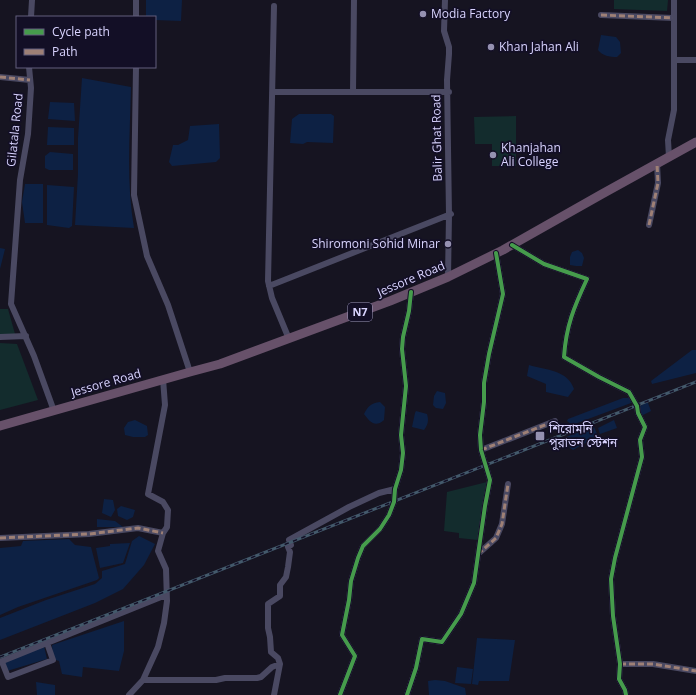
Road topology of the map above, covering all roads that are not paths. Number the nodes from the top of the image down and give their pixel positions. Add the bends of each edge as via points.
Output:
1 (34, 0) edge
2 (136, 0) edge
3 (354, 0) edge
4 (446, 0) edge
5 (674, 0) edge
6 (274, 6) dead end
7 (601, 14) dead end
8 (31, 16) edge
9 (136, 16) edge
10 (673, 18) junction
11 (674, 60) junction
12 (696, 60) edge
13 (28, 68) edge
14 (136, 68) edge
15 (0, 77) edge
16 (30, 80) junction
17 (272, 92) junction
18 (353, 92) junction
19 (448, 92) junction
20 (696, 142) edge
21 (669, 157) junction
22 (657, 164) junction
23 (450, 215) junction
24 (649, 225) dead end
25 (512, 245) junction
26 (496, 253) junction
27 (449, 276) junction
28 (269, 286) junction
29 (410, 292) junction
30 (26, 336) junction
31 (0, 337) edge
32 (289, 339) junction
33 (190, 372) junction
34 (163, 379) junction
35 (54, 411) junction
36 (555, 421) dead end
37 (0, 426) edge
38 (481, 450) junction
39 (508, 484) dead end
40 (395, 489) junction
41 (163, 533) junction
42 (0, 538) edge
43 (478, 554) junction
44 (166, 596) junction
45 (47, 643) junction
46 (1, 662) edge
47 (280, 664) junction
48 (620, 664) junction
49 (696, 671) edge
50 (143, 680) junction
51 (129, 695) edge
52 (274, 695) edge
53 (340, 695) edge
54 (407, 695) edge
55 (626, 695) edge

1 - 8 street
2 - 9 street
3 - 18 street
4 - 19 street, Balir Ghat Road via 446,31 451,46
5 - 10 street
6 - 17 street
7 - 10 street
10 - 11 street
11 - 12 street
11 - 21 street via 674,110 668,140
13 - 16 street, Gilatala Road
14 - 33 street via 134,195 147,256 168,305
15 - 16 street
16 - 30 street, Gilatala Road via 28,134 20,188 11,304
17 - 18 street
17 - 28 street
18 - 19 street
19 - 23 street, Balir Ghat Road
20 - 21 highway, Jessore Road / N7
21 - 22 highway, Jessore Road / N7
22 - 24 street via 658,183
22 - 25 highway, Jessore Road / N7
23 - 27 street, Balir Ghat Road
23 - 28 street
25 - 26 highway, Jessore Road / N7
25 - 48 street via 544,264 587,279 572,316 564,357 629,392 645,427 640,440 642,457 614,558 611,578
26 - 27 highway, Jessore Road / N7
26 - 38 street via 503,294 484,383
27 - 29 highway, Jessore Road / N7
28 - 32 street
29 - 32 highway, Jessore Road / N7
29 - 40 street via 402,349 406,386 401,435 403,452
30 - 31 street
30 - 35 street, Gilatala Road
32 - 33 highway, Jessore Road / N7
33 - 34 highway, Jessore Road / N7
34 - 35 highway, Jessore Road / N7
34 - 41 street via 165,405 148,494 163,502 168,510 167,527
35 - 37 highway, Jessore Road / N7
36 - 38 street
38 - 43 street via 490,480
39 - 43 street via 502,524 496,538
40 - 47 street via 378,493 289,540 291,545 288,547 288,567 286,577 280,585 280,596 268,604 271,652
40 - 53 street via 389,515 363,546 351,581 342,635 355,656
41 - 42 street via 138,528 89,534
41 - 44 street via 158,551 166,569
43 - 54 street via 474,583 461,614 442,642 422,639
44 - 45 street
44 - 50 street via 164,623 158,647
45 - 46 street
45 - 46 street via 52,660 8,677
47 - 50 street via 272,666 257,678
47 - 52 street
48 - 49 street via 653,664
48 - 55 street via 619,679
50 - 51 street

